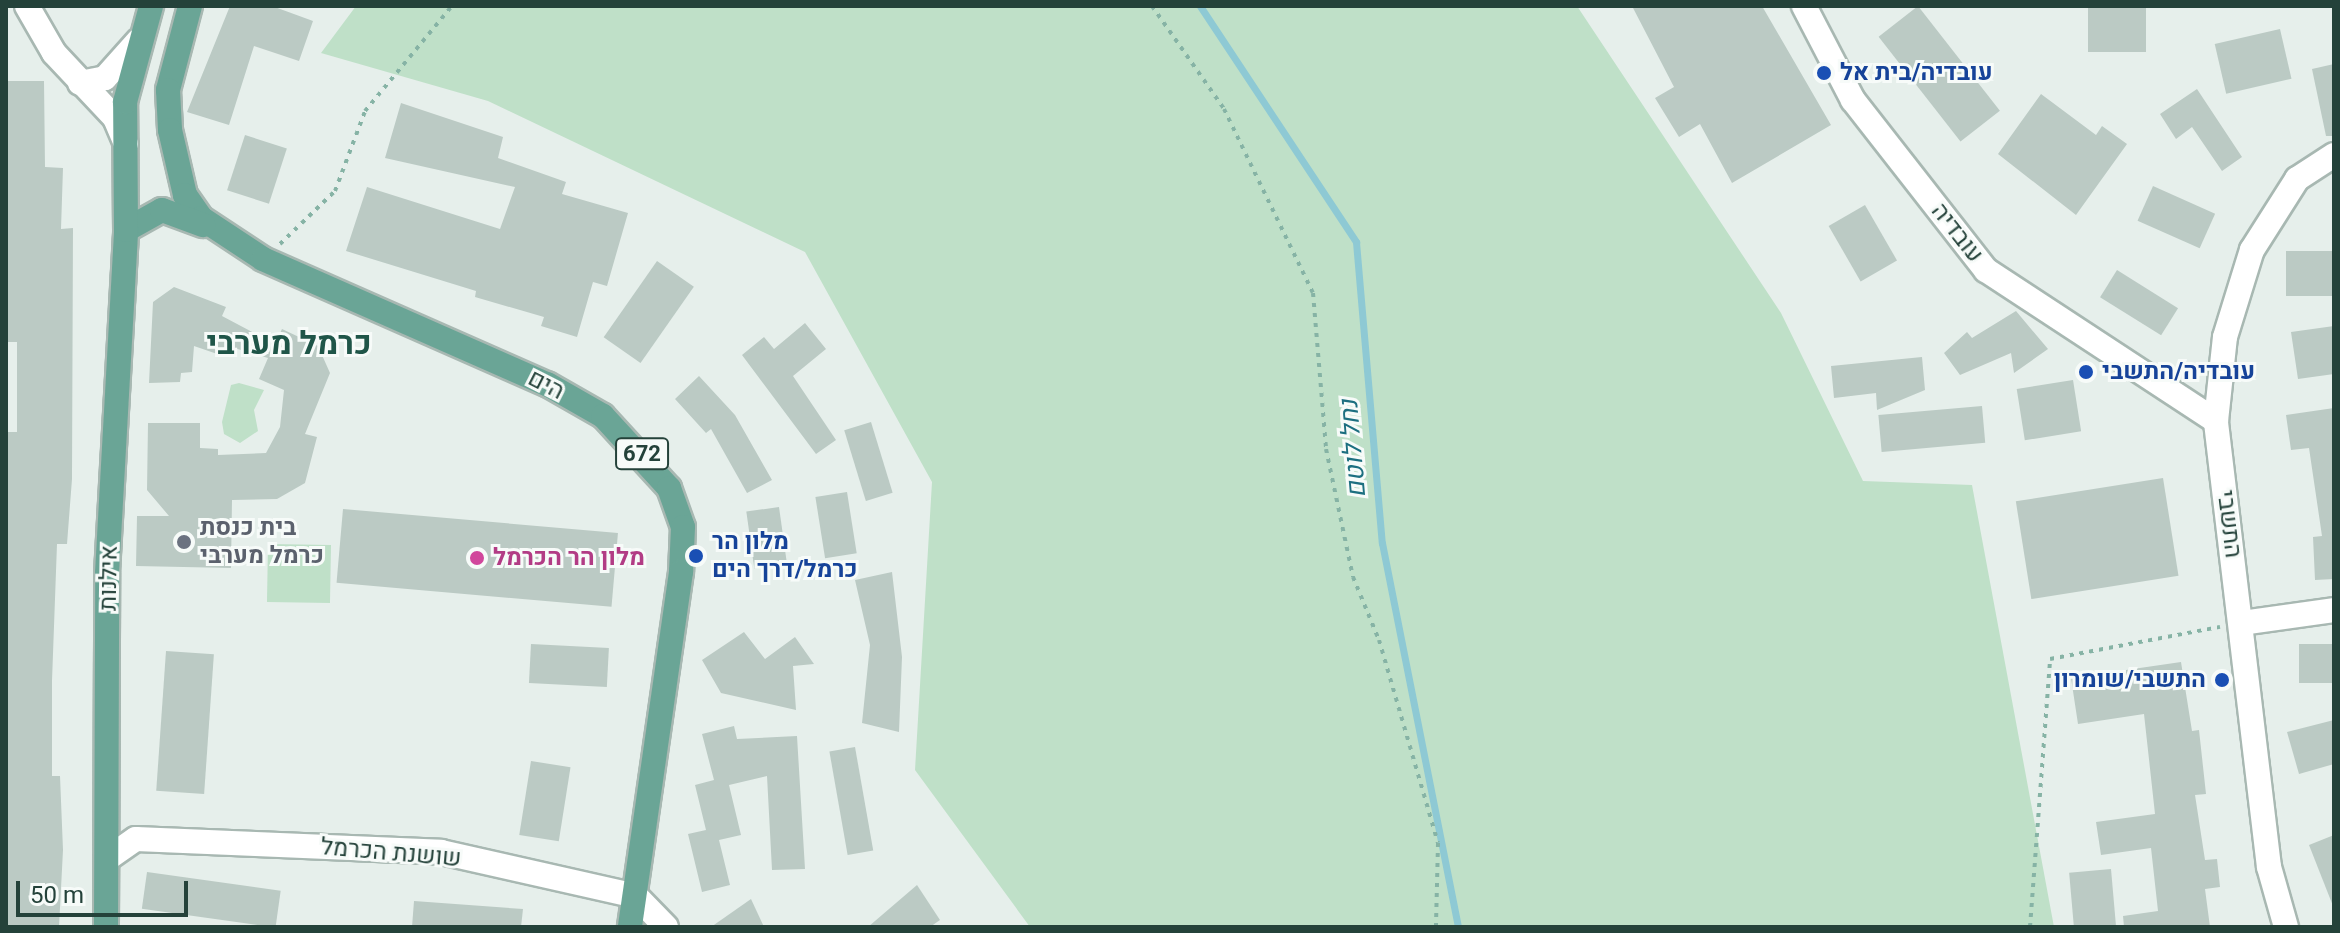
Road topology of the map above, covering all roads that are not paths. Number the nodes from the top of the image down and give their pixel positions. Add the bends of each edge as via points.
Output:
1 (27, 6) edge
2 (151, 6) edge
3 (190, 6) edge
4 (1804, 6) edge
5 (138, 41) junction
6 (80, 83) junction
7 (126, 144) junction
8 (2334, 155) edge
9 (126, 230) junction
10 (212, 230) junction
11 (2216, 421) junction
12 (2334, 610) edge
13 (2242, 623) junction
14 (107, 859) junction
15 (636, 896) junction
16 (106, 927) edge
17 (630, 927) edge
18 (666, 927) edge
19 (2286, 927) edge

1 - 6 street
2 - 5 main road
3 - 10 main road, הים / 672 via 168,90 170,130 185,195
4 - 11 street, עובדיה via 1853,100 1986,270
5 - 6 street via 105,78
5 - 7 main road via 125,102
6 - 7 street via 115,118
7 - 9 main road
8 - 11 street, התשבי via 2297,179 2252,250 2225,337
9 - 10 main road via 162,210
9 - 14 main road, אילנות via 107,573
10 - 15 main road, הים / 672 via 263,259 547,384 603,416 669,488 683,527 681,572
11 - 13 street, התשבי
12 - 13 street
13 - 19 street, התשבי via 2269,867
14 - 15 street, שושנת הכרמל via 136,839 441,852
14 - 16 main road, אילנות
15 - 17 main road, הים / 672
15 - 18 street

